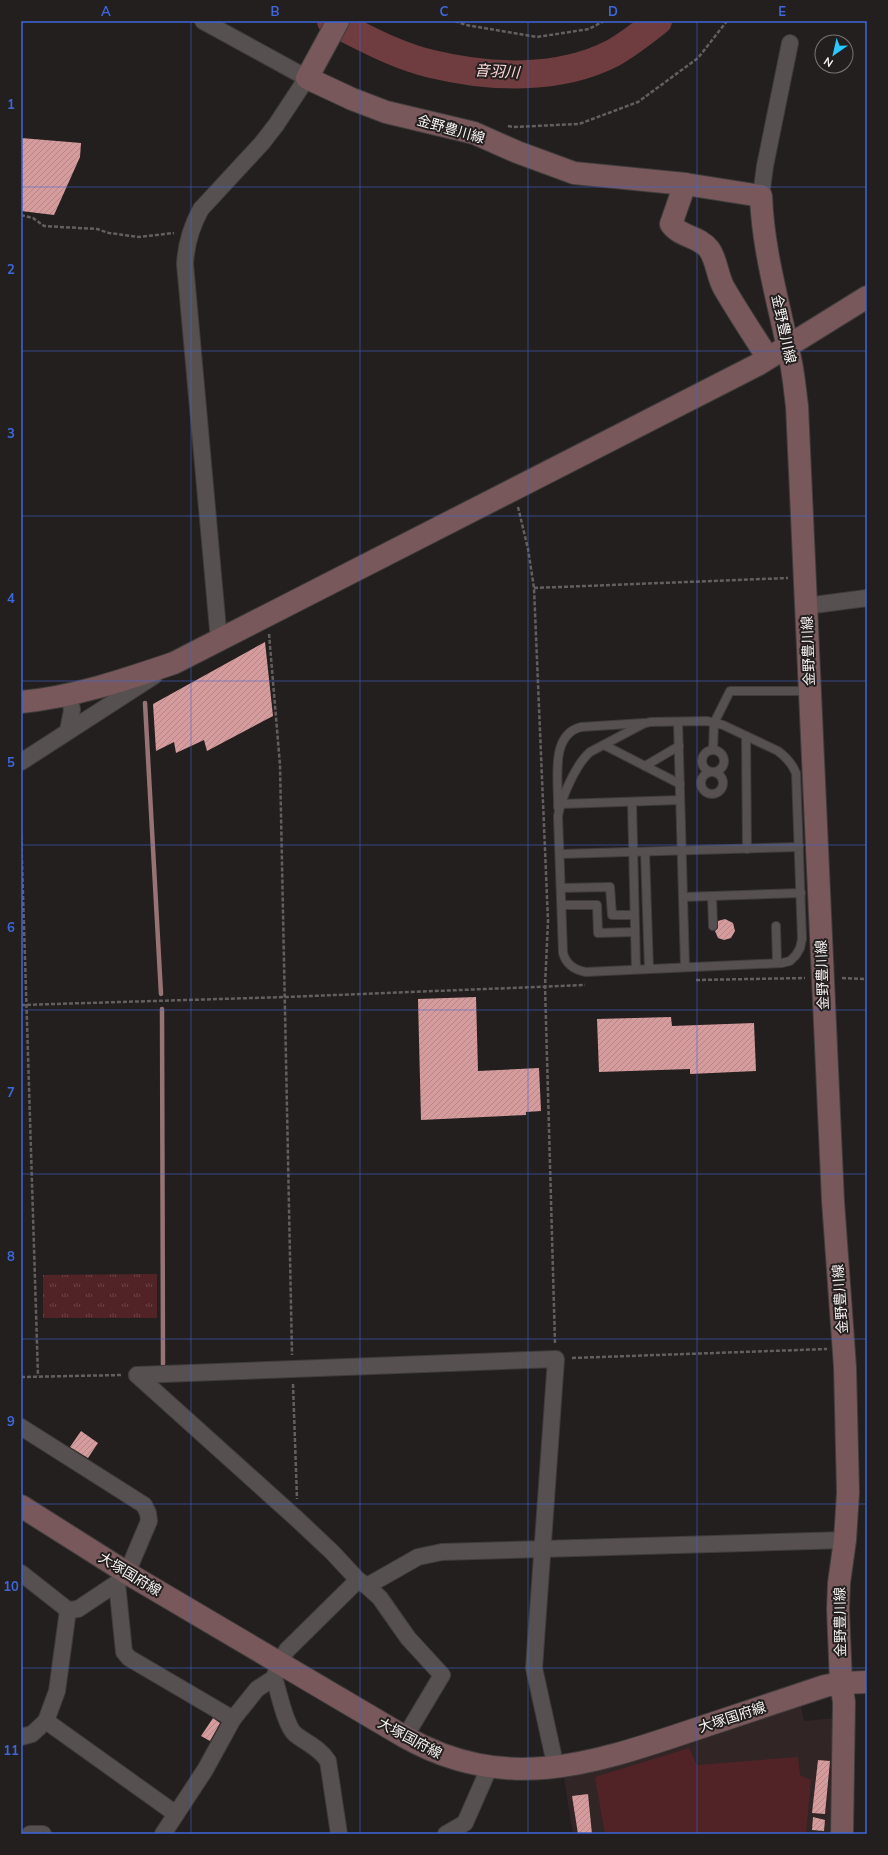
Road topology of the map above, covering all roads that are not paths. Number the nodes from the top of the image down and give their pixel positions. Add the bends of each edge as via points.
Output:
1 (203, 21) edge
2 (338, 21) edge
3 (790, 43) dead end
4 (310, 74) junction
5 (685, 184) junction
6 (761, 196) junction
7 (867, 297) edge
8 (787, 347) junction
9 (768, 358) junction
10 (867, 598) edge
11 (806, 606) junction
12 (219, 641) junction
13 (174, 663) junction
14 (810, 691) junction
15 (69, 694) junction
16 (21, 702) edge
17 (650, 722) junction
18 (678, 722) junction
19 (714, 722) junction
20 (68, 731) junction
21 (746, 736) junction
22 (604, 745) junction
23 (679, 746) junction
24 (713, 750) junction
25 (21, 762) edge
26 (644, 766) junction
27 (680, 784) junction
28 (680, 800) junction
29 (632, 802) junction
30 (561, 804) junction
31 (558, 816) junction
32 (799, 847) junction
33 (747, 848) junction
34 (681, 850) junction
35 (633, 852) junction
36 (645, 852) junction
37 (560, 854) junction
38 (561, 888) junction
39 (801, 893) junction
40 (712, 896) junction
41 (683, 897) junction
42 (562, 905) junction
43 (634, 914) junction
44 (712, 926) dead end
45 (776, 926) dead end
46 (635, 932) junction
47 (777, 963) junction
48 (685, 967) junction
49 (636, 969) junction
50 (649, 969) junction
51 (21, 1427) edge
52 (21, 1506) edge
53 (845, 1540) junction
54 (542, 1550) junction
55 (21, 1573) edge
56 (122, 1578) junction
57 (363, 1583) junction
58 (68, 1610) junction
59 (277, 1671) junction
60 (867, 1682) edge
61 (841, 1683) junction
62 (233, 1719) junction
63 (46, 1722) junction
64 (21, 1737) edge
65 (405, 1737) junction
66 (490, 1766) junction
67 (556, 1768) junction
68 (176, 1814) junction
69 (468, 1828) edge
70 (30, 1834) edge
71 (43, 1834) edge
72 (163, 1834) edge
73 (339, 1834) edge
74 (446, 1834) edge
75 (842, 1834) edge

1 - 4 street
2 - 4 main road
3 - 6 street
4 - 5 main road, 金野豊川線 via 352,99 386,112 474,133 574,173
4 - 12 street via 262,143 201,209 191,231 186,251 185,264
5 - 6 main road, 金野豊川線
5 - 9 main road, 金野豊川線 via 671,224 675,229 708,247 724,288
6 - 8 main road, 金野豊川線 via 766,251
7 - 8 main road
8 - 9 main road
8 - 11 main road, 金野豊川線 via 797,406
9 - 12 main road
10 - 11 street
11 - 14 main road, 金野豊川線
12 - 13 main road
13 - 15 main road via 119,682
13 - 20 street
14 - 19 lane via 730,691
14 - 53 main road, 金野豊川線 via 833,1200 843,1349 848,1493
15 - 16 main road
15 - 20 street via 72,710
17 - 18 lane
17 - 22 lane
17 - 31 lane via 585,726 565,736 558,752
18 - 19 lane
18 - 23 lane
19 - 21 lane
19 - 24 lane
20 - 25 street
21 - 32 lane via 785,756 794,768
21 - 33 lane
22 - 26 lane
22 - 30 lane via 584,758
23 - 26 lane
23 - 27 lane
24 - 24 lane via 706,752 702,762 704,768 713,772 721,768 724,760 722,754
26 - 27 lane
27 - 28 lane
28 - 29 lane
28 - 34 lane
29 - 30 lane
29 - 35 lane
30 - 31 lane
31 - 37 lane
32 - 33 lane
32 - 39 lane
33 - 34 lane
34 - 36 lane
34 - 41 lane
35 - 36 lane
35 - 37 lane
35 - 43 lane
36 - 50 lane
37 - 38 lane
38 - 42 lane
38 - 43 lane via 610,887 612,915
39 - 40 lane
39 - 47 lane via 800,948 790,960
40 - 41 lane
40 - 44 lane
41 - 48 lane
42 - 46 lane via 597,905 598,933
42 - 49 lane via 563,953 571,966 586,972
43 - 46 lane
45 - 47 lane
46 - 49 lane
47 - 48 lane
48 - 50 lane
49 - 50 lane
51 - 56 street via 144,1505 148,1521
52 - 56 main road, 大塚国府線
53 - 54 street
53 - 61 main road, 金野豊川線 via 839,1583
54 - 57 street via 442,1552 418,1557
54 - 57 street via 556,1359 137,1375 298,1520
54 - 67 street via 534,1668
55 - 58 street
56 - 58 street via 78,1609
56 - 59 main road, 大塚国府線
56 - 62 street via 124,1652 129,1658
57 - 59 street via 288,1650
57 - 65 street via 380,1598 408,1638 442,1675
58 - 63 street via 58,1686
59 - 62 street via 257,1689
59 - 65 main road, 大塚国府線
59 - 73 street via 289,1726 294,1733 324,1754 328,1761
60 - 61 main road, 大塚国府線
61 - 67 main road, 大塚国府線 via 825,1686 642,1747
61 - 75 main road, 金野豊川線 via 844,1702
62 - 68 street via 205,1770
63 - 64 street via 32,1734
63 - 68 street
65 - 66 main road, 大塚国府線 via 446,1757
66 - 67 main road, 大塚国府線 via 512,1769
66 - 69 street
68 - 72 street
69 - 74 street
70 - 71 street

